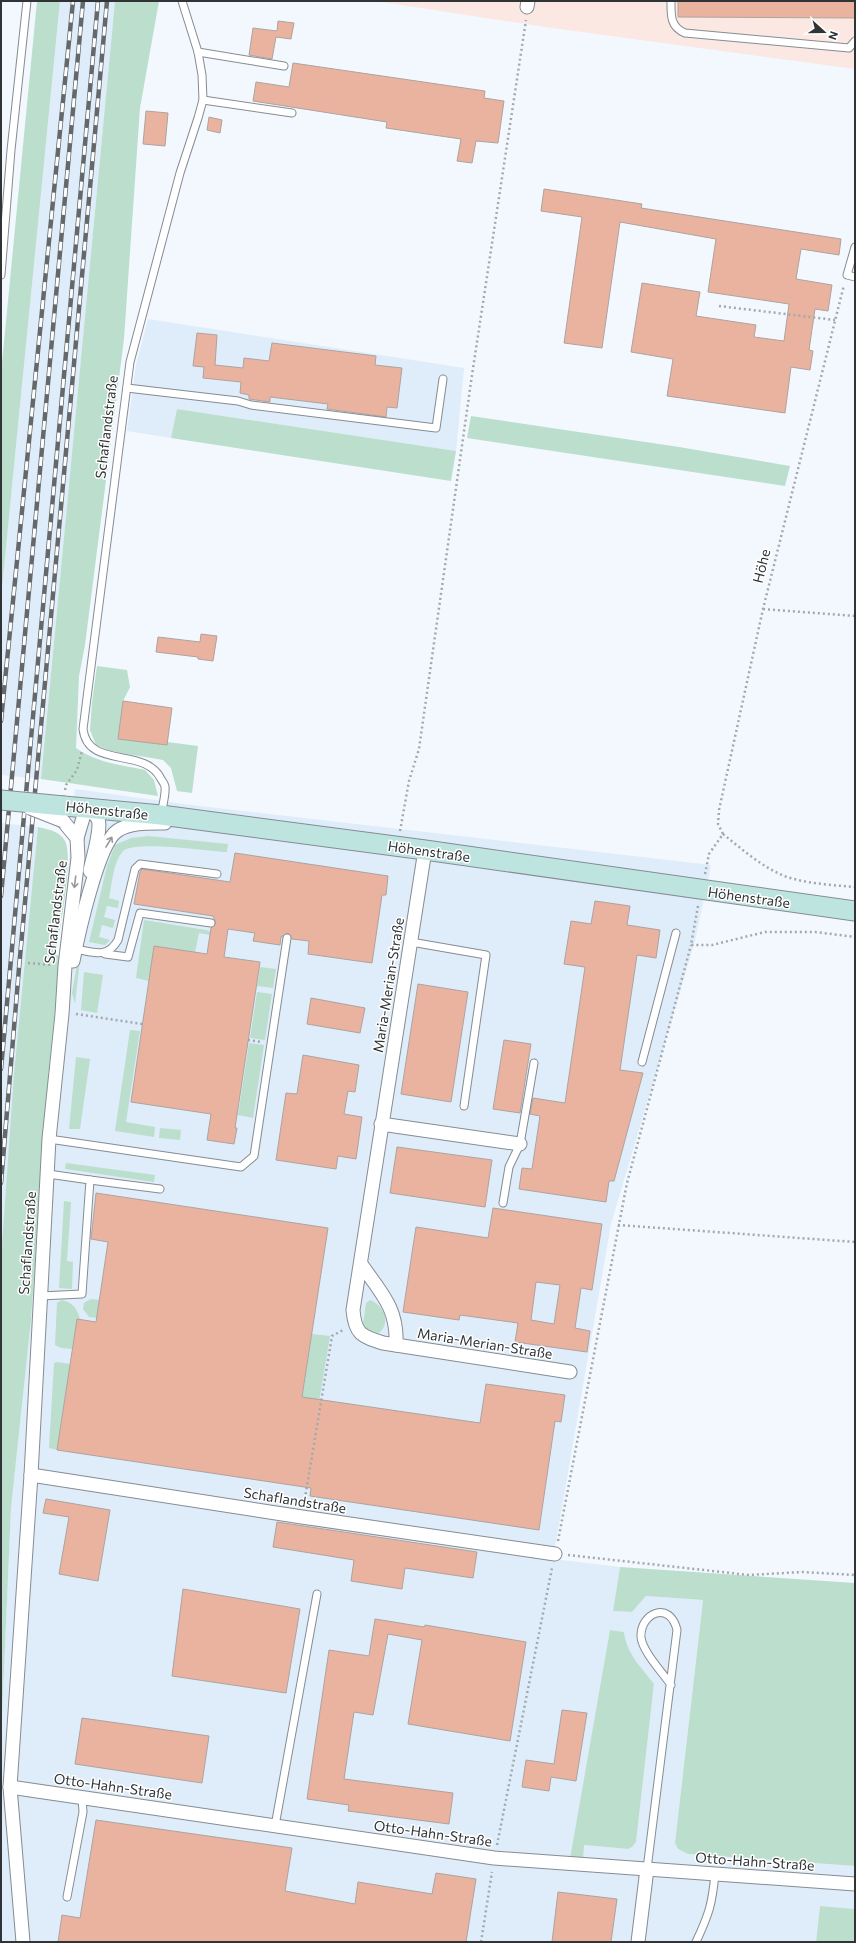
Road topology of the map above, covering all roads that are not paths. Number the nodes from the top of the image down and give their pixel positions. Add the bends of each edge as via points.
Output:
1 (27, 1) edge
2 (182, 1) edge
3 (671, 1) edge
4 (855, 41) edge
5 (198, 52) junction
6 (284, 66) dead end
7 (203, 100) junction
8 (292, 113) dead end
9 (855, 247) edge
10 (1, 275) edge
11 (855, 277) edge
12 (444, 379) dead end
13 (127, 388) junction
14 (7, 801) edge
15 (86, 808) junction
16 (63, 813) junction
17 (161, 815) junction
18 (204, 821) junction
19 (77, 838) junction
20 (425, 850) junction
21 (218, 874) dead end
22 (855, 911) edge
23 (211, 923) dead end
24 (676, 933) dead end
25 (287, 938) dead end
26 (411, 942) junction
27 (76, 945) junction
28 (104, 953) junction
29 (62, 1014) junction
30 (642, 1062) dead end
31 (534, 1063) dead end
32 (464, 1106) dead end
33 (381, 1124) junction
34 (49, 1139) junction
35 (520, 1144) junction
36 (48, 1174) junction
37 (90, 1180) junction
38 (160, 1189) dead end
39 (503, 1203) dead end
40 (360, 1264) junction
41 (40, 1296) junction
42 (396, 1345) junction
43 (570, 1372) dead end
44 (31, 1474) junction
45 (555, 1554) road end
46 (317, 1594) dead end
47 (671, 1685) junction
48 (10, 1787) junction
49 (82, 1798) junction
50 (274, 1826) junction
51 (648, 1869) junction
52 (714, 1874) junction
53 (855, 1884) edge
54 (67, 1897) dead end
55 (23, 1942) edge
56 (638, 1942) edge
57 (696, 1942) edge

1 - 10 lane
2 - 5 lane, Schaflandstraße
3 - 4 lane via 671,19 674,26 685,33 848,48
5 - 6 lane
5 - 7 lane, Schaflandstraße
7 - 8 lane
7 - 13 lane, Schaflandstraße via 161,244 130,362
9 - 11 lane via 847,275
12 - 13 lane via 436,428 251,405 238,400
13 - 17 lane, Schaflandstraße via 83,729 84,737 98,752 146,763 158,772 165,787
14 - 16 main road, Höhenstraße, bridge
15 - 16 main road, Höhenstraße
15 - 17 main road, Höhenstraße
15 - 19 street, Schaflandstraße
15 - 27 street, Schaflandstraße via 98,820 98,830
16 - 19 street
17 - 18 main road, Höhenstraße
18 - 20 main road, Höhenstraße
27 -> 18 street, Schaflandstraße via 98,867 108,840 117,830 136,824
19 -> 29 street, Schaflandstraße via 78,858 64,966
20 - 22 main road, Höhenstraße
20 - 26 street, Maria-Merian-Straße
21 - 28 lane via 140,864 135,869 118,940 113,949
23 - 28 lane via 140,913 128,957
24 - 30 lane
25 - 34 lane via 254,1156 241,1167
26 - 32 lane via 486,954
26 - 33 street, Maria-Merian-Straße
27 - 28 lane
27 - 29 street, Schaflandstraße
29 - 34 street, Schaflandstraße
31 - 35 lane
33 - 35 street
33 - 40 street, Maria-Merian-Straße
34 - 36 street, Schaflandstraße
35 - 39 lane via 508,1167
36 - 37 lane
36 - 41 street, Schaflandstraße
37 - 38 lane
37 - 41 lane via 82,1294
40 - 42 street, Maria-Merian-Straße via 395,1316
40 - 42 street, Maria-Merian-Straße via 353,1310 354,1324 368,1338
41 - 44 street, Schaflandstraße
42 - 43 street, Maria-Merian-Straße
44 - 45 street, Schaflandstraße
44 - 48 street, Schaflandstraße
46 - 50 lane
47 - 47 lane via 677,1630 671,1616 659,1612 646,1621 641,1638 644,1647
47 - 51 lane
48 - 49 street, Otto-Hahn-Straße
48 - 55 street, Schaflandstraße
49 - 50 street, Otto-Hahn-Straße
49 - 54 lane via 83,1812
50 - 51 street, Otto-Hahn-Straße via 494,1858
51 - 52 street, Otto-Hahn-Straße
51 - 56 street
52 - 53 street, Otto-Hahn-Straße
52 - 57 lane via 712,1904

